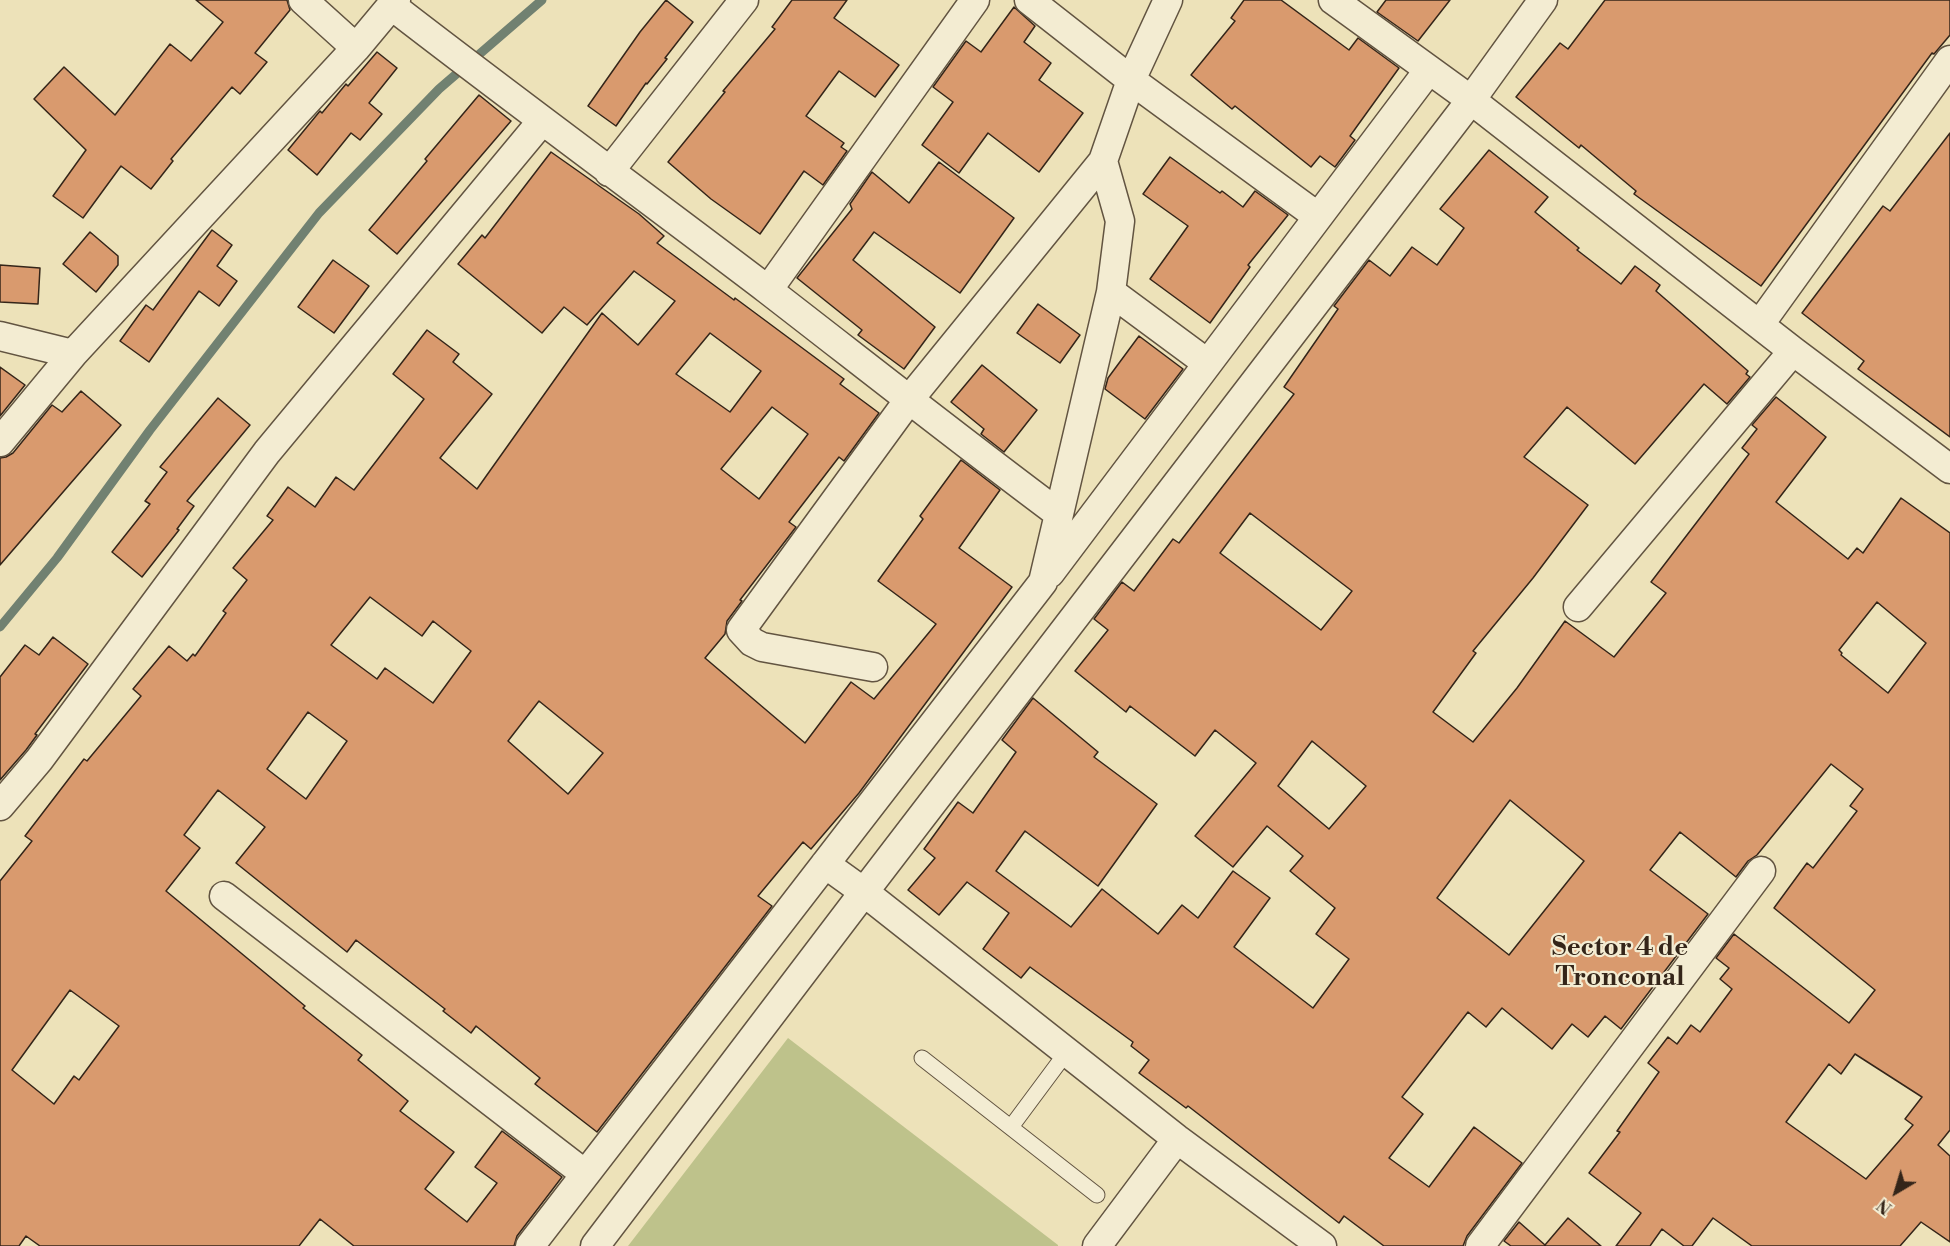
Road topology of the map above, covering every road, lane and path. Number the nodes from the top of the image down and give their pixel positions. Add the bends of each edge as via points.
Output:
1 (303, 0) edge
2 (744, 0) edge
3 (975, 0) edge
4 (1029, 0) edge
5 (1168, 0) edge
6 (1334, 0) edge
7 (1543, 0) edge
8 (400, 9) edge
9 (356, 48) junction
10 (1950, 60) edge
11 (1428, 71) junction
12 (1131, 80) junction
13 (1471, 100) junction
14 (531, 113) junction
15 (1103, 161) junction
16 (609, 172) junction
17 (1317, 216) junction
18 (768, 290) junction
19 (1111, 292) junction
20 (1760, 324) junction
21 (0, 336) edge
22 (1793, 351) junction
23 (73, 354) junction
24 (1207, 363) junction
25 (908, 401) junction
26 (0, 442) edge
27 (1950, 469) edge
28 (1059, 514) junction
29 (1043, 582) junction
30 (1578, 607) dead end
31 (873, 667) dead end
32 (0, 806) edge
33 (825, 864) junction
34 (1761, 871) dead end
35 (864, 892) junction
36 (224, 896) dead end
37 (1066, 1053) junction
38 (922, 1058) dead end
39 (1011, 1127) junction
40 (1177, 1139) junction
41 (585, 1174) junction
42 (1097, 1195) dead end
43 (530, 1246) edge
44 (595, 1246) edge
45 (1097, 1246) edge
46 (1322, 1246) edge
47 (1480, 1246) edge

1 - 9 street
2 - 16 street
3 - 18 street
4 - 12 street
5 - 12 street
6 - 11 street
7 - 13 street
8 - 9 street
8 - 14 street
9 - 23 street
10 - 20 street
11 - 13 street
11 - 17 street
12 - 15 street
12 - 17 street
13 - 20 street
13 - 35 street
14 - 16 street
14 - 32 street via 267,452 39,760
15 - 19 street via 1120,220
15 - 25 street
16 - 18 street
17 - 24 street
18 - 25 street
19 - 24 street
19 - 28 street
20 - 22 street
21 - 23 street
22 - 27 street
22 - 30 street
23 - 26 street
24 - 29 street
25 - 28 street
25 - 31 street via 741,630 762,647
28 - 29 street
29 - 33 street
33 - 35 street
33 - 41 street
34 - 47 street
35 - 37 street
35 - 44 street
36 - 41 street
37 - 39 lane
37 - 40 street
38 - 39 lane
39 - 42 lane
40 - 45 street
40 - 46 street
41 - 43 street

